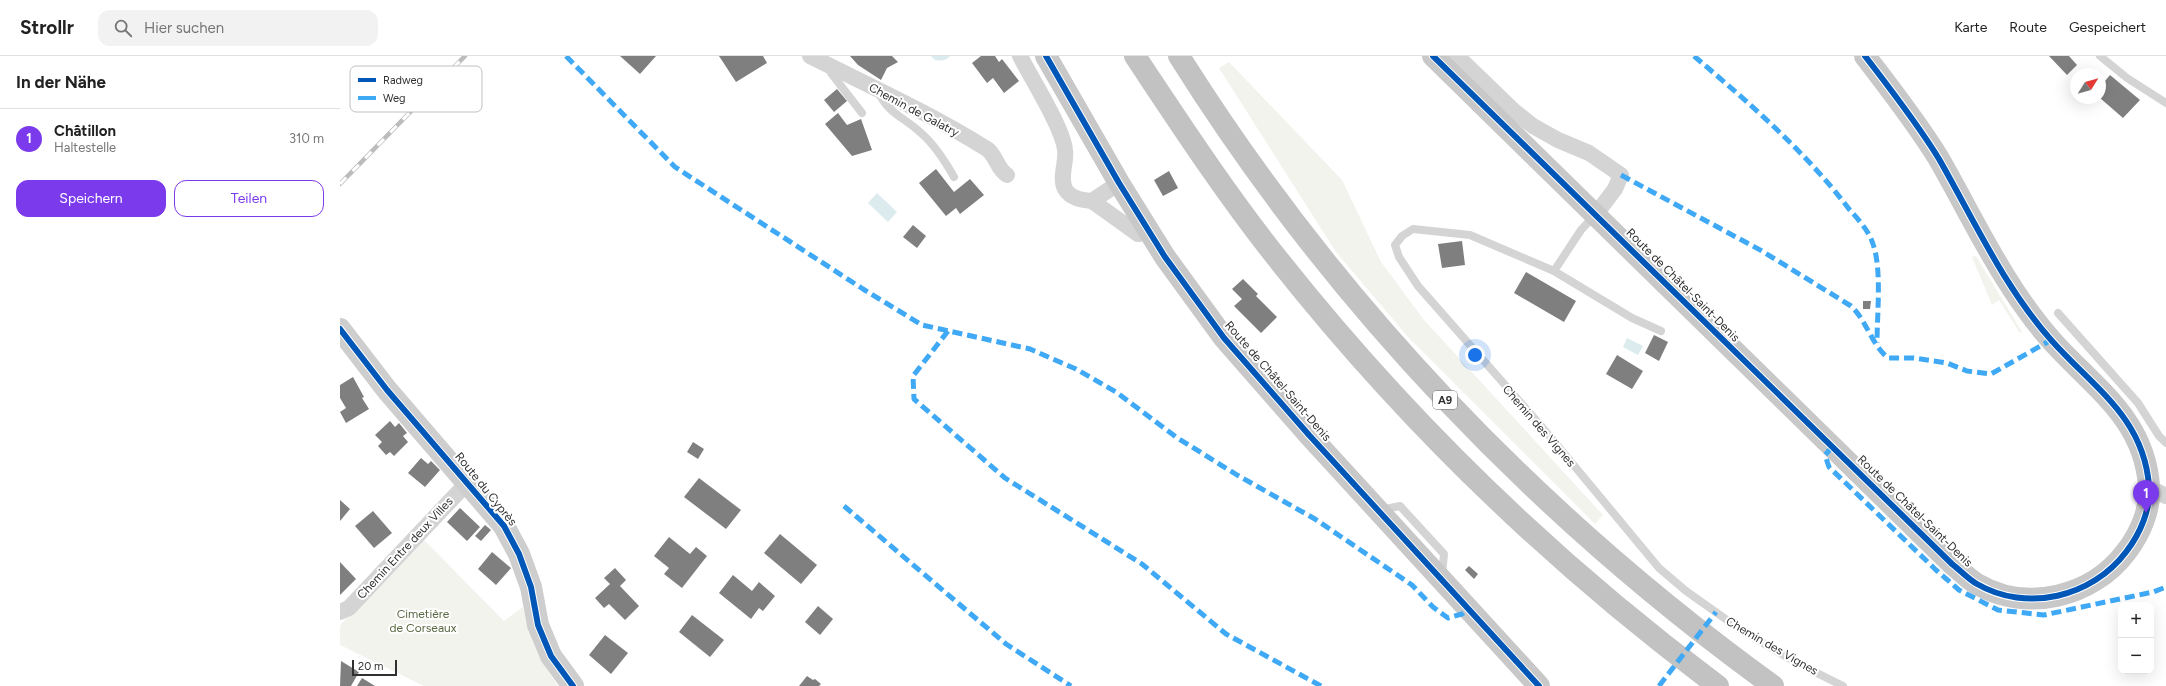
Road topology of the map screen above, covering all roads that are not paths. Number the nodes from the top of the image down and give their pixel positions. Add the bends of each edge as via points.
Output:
1 (810, 56) edge
2 (1020, 56) edge
3 (1046, 56) edge
4 (1135, 56) edge
5 (1179, 56) edge
6 (1433, 56) edge
7 (1457, 56) edge
8 (1865, 56) edge
9 (2100, 56) edge
10 (828, 65) junction
11 (877, 90) junction
12 (2166, 103) edge
13 (862, 113) dead end
14 (1007, 175) dead end
15 (954, 177) dead end
16 (1119, 184) junction
17 (1092, 201) junction
18 (1596, 214) junction
19 (1150, 232) junction
20 (1554, 271) junction
21 (2058, 314) dead end
22 (340, 329) edge
23 (1661, 331) dead end
24 (2166, 443) edge
25 (468, 482) junction
26 (2158, 492) edge
27 (340, 612) edge
28 (573, 686) edge
29 (1538, 686) edge
30 (1718, 686) edge
31 (1773, 686) edge
32 (1843, 686) edge

1 - 10 street, Chemin de Galatry
2 - 17 street via 1061,135 1066,150 1063,174 1065,189 1076,199
3 - 16 main road, Route de Châtel-Saint-Denis
4 - 30 highway via 1200,154 1255,230 1321,312 1394,396 1474,478 1540,540 1634,620
5 - 31 highway, A9 via 1233,139 1304,236 1382,331 1463,419 1520,476 1634,578 1724,651
6 - 18 main road, Route de Châtel-Saint-Denis
7 - 18 street via 1533,126 1589,153 1620,175 1615,189
8 - 26 main road, Route de Châtel-Saint-Denis via 1919,127 1993,259 2021,303 2056,345 2132,426
9 - 12 lane via 2127,78
10 - 11 street, Chemin de Galatry
10 - 13 lane via 831,73
11 - 14 street, Chemin de Galatry via 989,151 1000,171
11 - 15 lane via 883,104 922,133 942,157
16 - 17 street
16 - 19 main road, Route de Châtel-Saint-Denis
17 - 19 street via 1138,234
18 - 20 lane via 1581,230
18 - 26 main road, Route de Châtel-Saint-Denis via 1918,532 1977,584 2002,594 2028,598 2054,597 2090,585 2112,568 2138,535 2147,508
19 - 29 main road, Route de Châtel-Saint-Denis via 1224,338
20 - 23 lane, Chemin des Vignes via 1632,318
20 - 32 lane, Chemin des Vignes via 1470,235 1412,229 1395,244 1399,257 1418,286 1542,427 1659,568 1686,591 1741,630
21 - 24 lane via 2138,403
22 - 25 street, Route du Cyprès via 387,390
25 - 27 street, Chemin Entre deux Villes via 348,608
25 - 28 street, Route du Cyprès via 504,526 520,554 531,587 538,625 551,656

